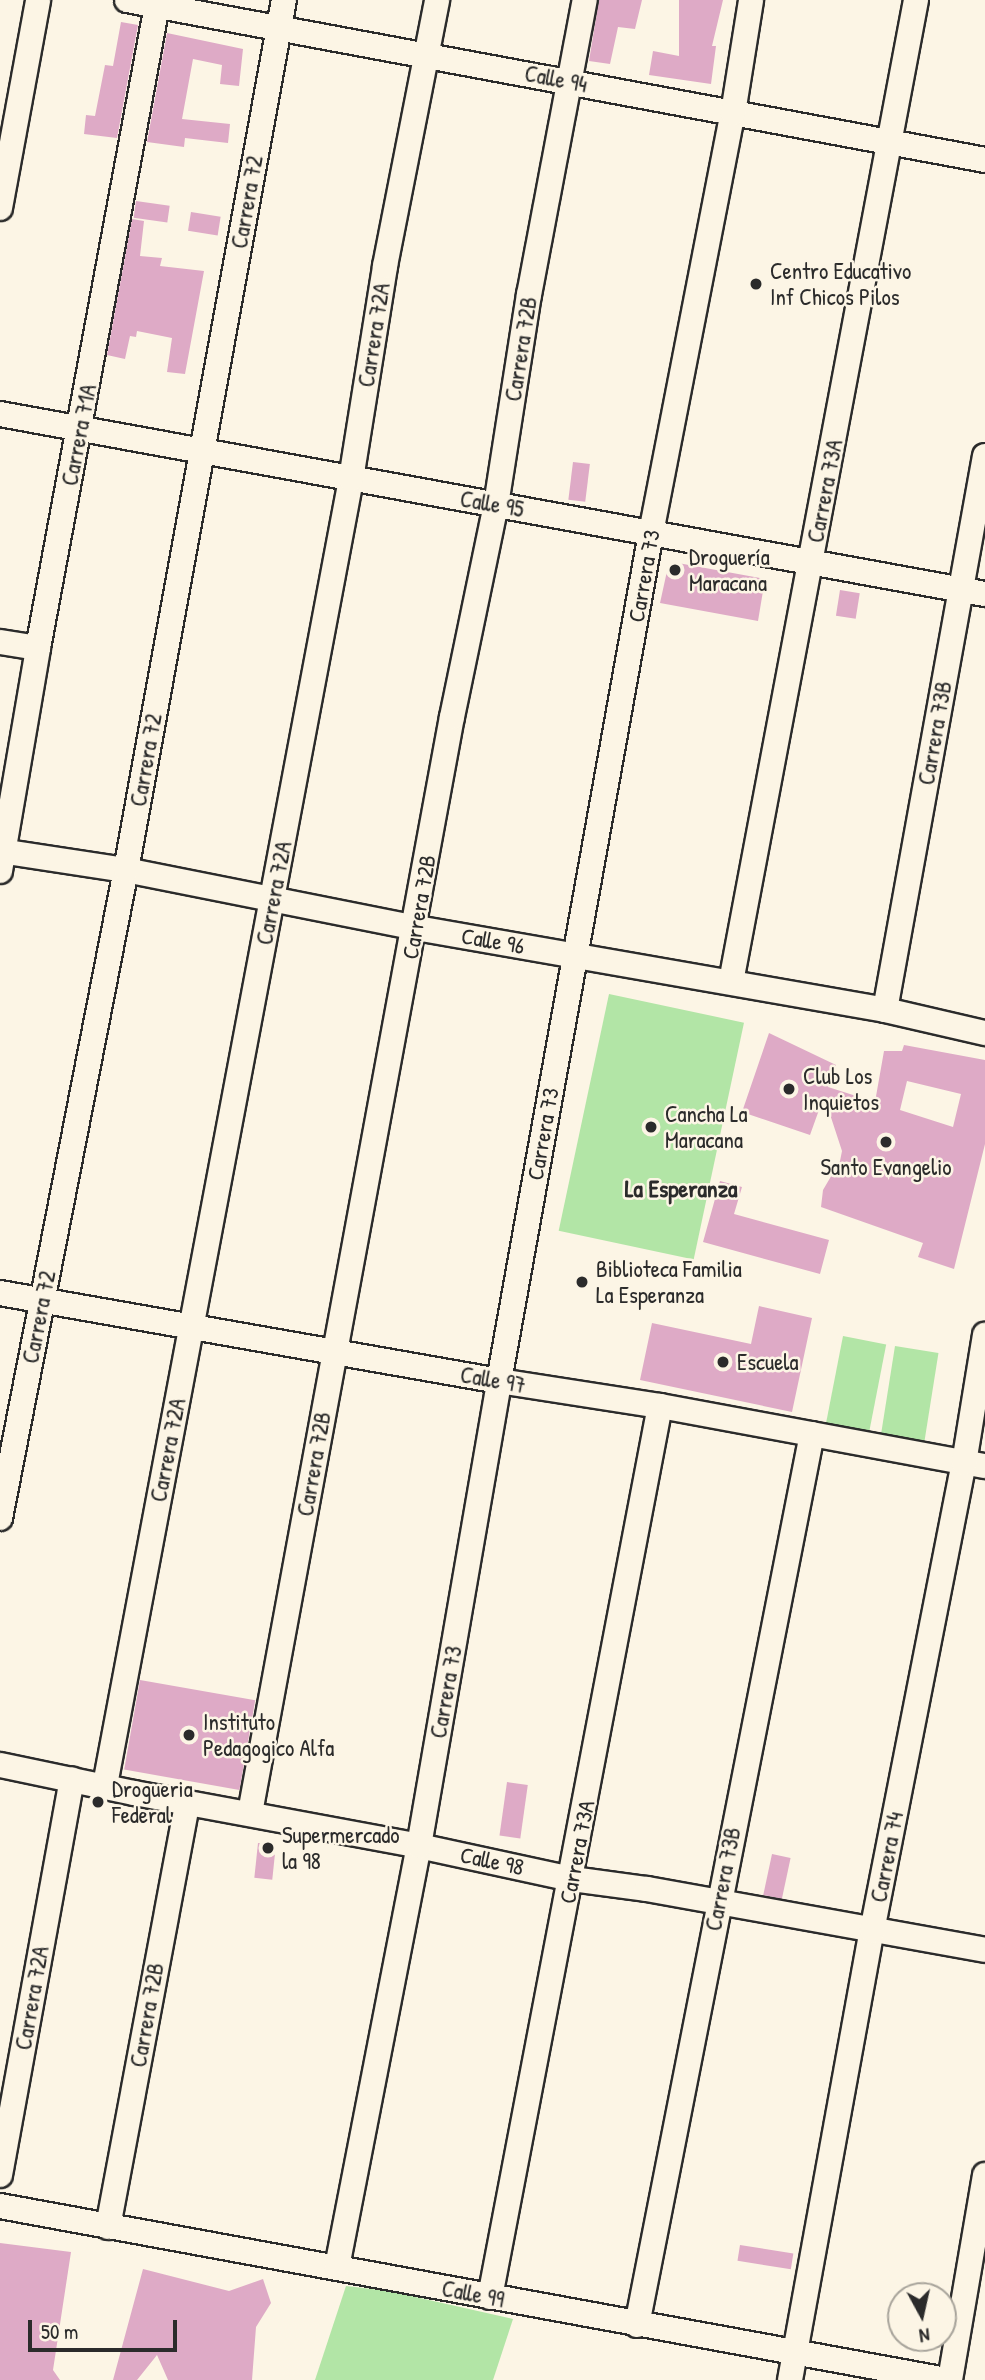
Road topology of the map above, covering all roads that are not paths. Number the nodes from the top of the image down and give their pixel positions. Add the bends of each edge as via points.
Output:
1 (38, 0) edge
2 (127, 0) edge
3 (284, 0) edge
4 (437, 0) edge
5 (585, 0) edge
6 (751, 0) edge
7 (916, 0) edge
8 (158, 3) edge
9 (279, 29) junction
10 (427, 56) junction
11 (570, 81) junction
12 (733, 113) junction
13 (890, 142) junction
14 (985, 160) edge
15 (0, 208) edge
16 (0, 414) edge
17 (80, 429) junction
18 (201, 451) junction
19 (985, 456) edge
20 (351, 478) junction
21 (496, 505) junction
22 (652, 533) junction
23 (811, 561) junction
24 (960, 589) junction
25 (985, 594) edge
26 (0, 642) edge
27 (38, 648) junction
28 (1, 858) edge
29 (126, 870) junction
30 (273, 898) junction
31 (416, 928) junction
32 (575, 955) junction
33 (732, 982) junction
34 (885, 1010) junction
35 (985, 1033) edge
36 (0, 1293) edge
37 (42, 1301) junction
38 (191, 1326) junction
39 (985, 1335) edge
40 (334, 1352) junction
41 (499, 1381) junction
42 (660, 1406) junction
43 (812, 1434) junction
44 (975, 1464) edge
45 (0, 1518) edge
46 (0, 1765) edge
47 (72, 1779) junction
48 (105, 1785) junction
49 (187, 1803) junction
50 (250, 1813) junction
51 (419, 1846) junction
52 (572, 1879) junction
53 (718, 1904) junction
54 (872, 1931) junction
55 (985, 1950) edge
56 (0, 2175) edge
57 (985, 2175) edge
58 (0, 2206) edge
59 (108, 2227) junction
60 (337, 2267) junction
61 (490, 2297) junction
62 (637, 2325) junction
63 (793, 2354) junction
64 (790, 2380) edge
65 (948, 2380) edge

1 - 15 street
2 - 8 street, Calle 94
3 - 9 street, Carrera 72
4 - 10 street, Carrera 72A
5 - 11 street, Carrera 72B
6 - 12 street, Carrera 73
7 - 13 street, Carrera 73A
8 - 9 street, Calle 94
8 - 17 street, Carrera 71A
9 - 10 street, Calle 94
9 - 18 street, Carrera 72
10 - 11 street, Calle 94
10 - 20 street, Carrera 72A via 385,267
11 - 12 street, Calle 94
11 - 21 street, Carrera 72B via 529,295
12 - 13 street, Calle 94
12 - 22 street, Carrera 73
13 - 14 street, Calle 94
13 - 23 street, Carrera 73A
16 - 17 street, Calle 95
17 - 18 street, Calle 95
17 - 27 street, Carrera 71A
18 - 20 street, Calle 95
18 - 29 street, Carrera 72
19 - 24 street, Carrera 73B
20 - 21 street, Calle 95
20 - 30 street, Carrera 72A
21 - 22 street, Calle 95
21 - 31 street, Carrera 72B via 452,717
22 - 23 street, Calle 95
22 - 32 street, Carrera 73
23 - 24 street, Calle 95
23 - 33 street, Carrera 73A
24 - 25 street, Calle 95
24 - 34 street, Carrera 73B
26 - 27 street
27 - 28 street, Carrera 71A
28 - 29 street, Calle 96
29 - 30 street, Calle 96
29 - 37 street, Carrera 72
30 - 31 street, Calle 96
30 - 38 street, Carrera 72A
31 - 32 street, Calle 96
31 - 40 street, Carrera 72B
32 - 33 street, Calle 96
32 - 41 street, Carrera 73
33 - 34 street, Calle 96
34 - 35 street, Calle 96
36 - 37 street, Calle 97
37 - 38 street, Calle 97
37 - 45 street, Carrera 72
38 - 40 street, Calle 97
38 - 48 street, Carrera 72A
39 - 44 street, Carrera 74
40 - 41 street, Calle 97
40 - 50 street, Carrera 72B
41 - 42 street, Calle 97
41 - 51 street, Carrera 73
42 - 43 street, Calle 97
42 - 52 street, Carrera 73A
43 - 44 street, Calle 97
43 - 53 street, Carrera 73B
44 - 54 street, Carrera 74
46 - 47 street, Calle 98
47 - 48 street, Calle 98
47 - 56 street, Carrera 72A
48 - 49 street, Calle 98
49 - 50 street, Calle 98
49 - 59 street, Carrera 72B
50 - 51 street, Calle 98
51 - 52 street, Calle 98
51 - 60 street, Carrera 73
52 - 53 street, Calle 98
52 - 61 street, Carrera 73A
53 - 54 street, Calle 98
53 - 62 street, Carrera 73B
54 - 55 street, Calle 98
54 - 63 street, Carrera 74
57 - 65 street
58 - 59 street, Calle 99
59 - 60 street, Calle 99
60 - 61 street, Calle 99
61 - 62 street, Calle 99
62 - 63 street, Calle 99
63 - 64 street, Carrera 74
63 - 65 street, Calle 99

